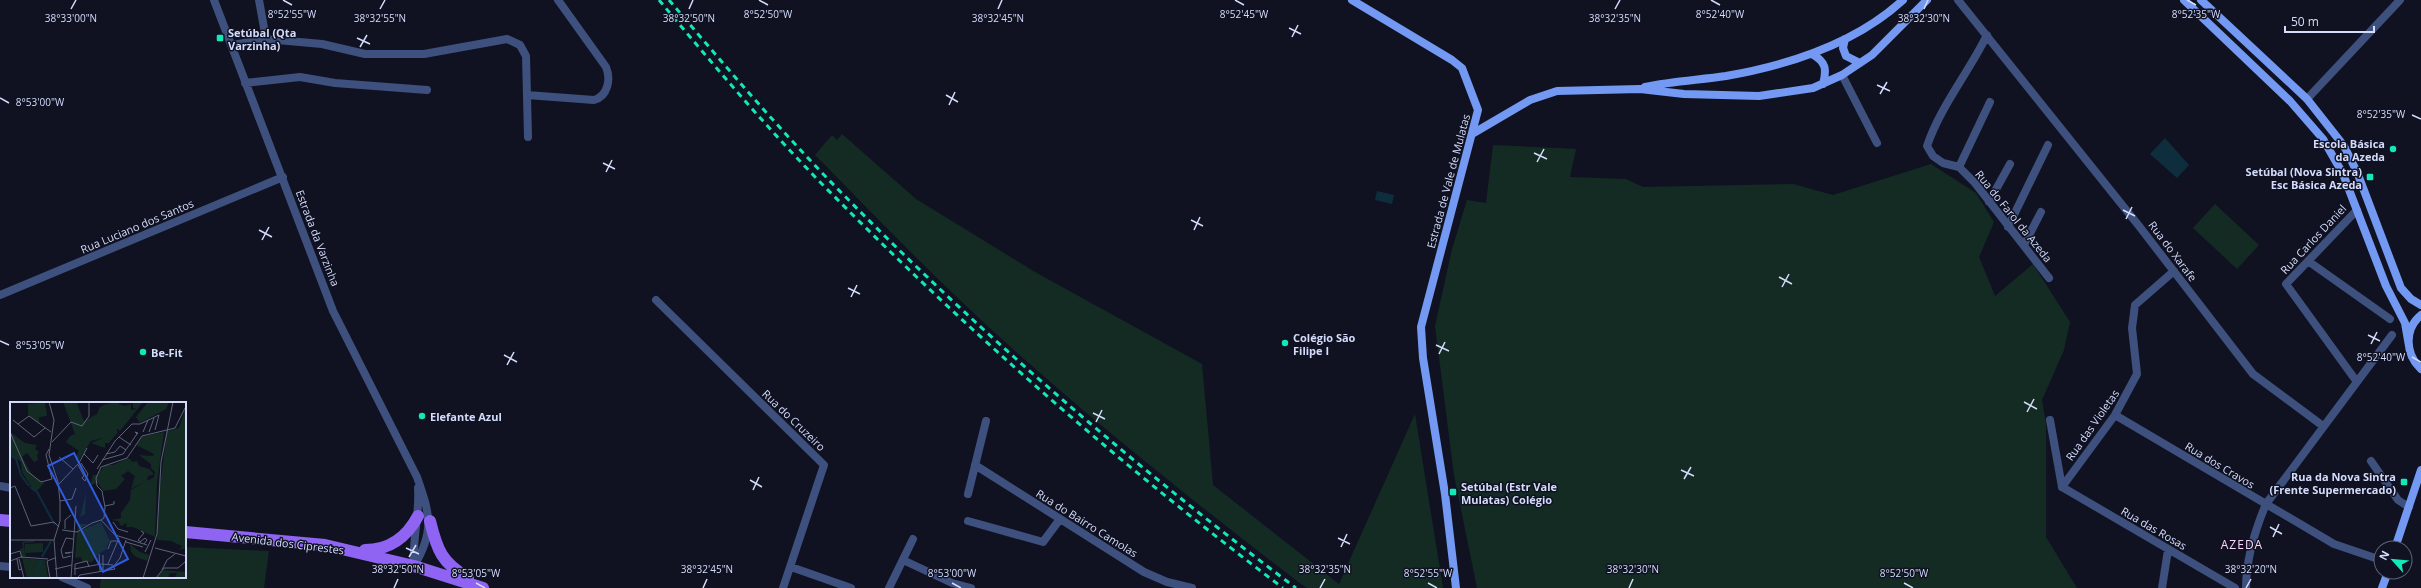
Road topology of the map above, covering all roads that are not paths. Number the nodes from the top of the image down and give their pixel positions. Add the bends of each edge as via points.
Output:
1 (214, 0) edge
2 (259, 0) edge
3 (558, 0) edge
4 (1352, 0) edge
5 (1903, 0) edge
6 (1927, 0) edge
7 (1958, 0) edge
8 (2184, 0) edge
9 (2201, 0) edge
10 (2400, 0) edge
11 (1987, 36) junction
12 (266, 39) junction
13 (1845, 39) junction
14 (233, 45) junction
15 (1812, 54) junction
16 (1860, 63) junction
17 (1842, 75) junction
18 (246, 83) junction
19 (1823, 84) junction
20 (1640, 89) junction
21 (427, 90) dead end
22 (527, 95) junction
23 (2307, 99) junction
24 (1990, 102) dead end
25 (1472, 134) junction
26 (528, 137) dead end
27 (1877, 143) dead end
28 (2048, 145) dead end
29 (2010, 164) dead end
30 (1959, 167) junction
31 (283, 177) junction
32 (1989, 202) junction
33 (2357, 210) junction
34 (2041, 212) dead end
35 (2008, 227) junction
36 (2024, 245) junction
37 (2308, 261) junction
38 (2174, 271) junction
39 (2049, 278) dead end
40 (0, 295) edge
41 (656, 300) dead end
42 (2421, 305) edge
43 (2421, 315) edge
44 (2390, 319) dead end
45 (2392, 335) dead end
46 (2408, 346) junction
47 (2419, 367) edge
48 (2357, 382) junction
49 (2115, 415) junction
50 (2050, 420) dead end
51 (986, 421) dead end
52 (2324, 426) junction
53 (2371, 461) dead end
54 (975, 465) junction
55 (2421, 470) edge
56 (417, 477) junction
57 (0, 486) edge
58 (2062, 487) junction
59 (10, 488) edge
60 (968, 494) dead end
61 (2266, 504) junction
62 (2409, 507) junction
63 (418, 516) junction
64 (1060, 519) junction
65 (0, 520) edge
66 (10, 521) edge
67 (968, 521) dead end
68 (430, 522) junction
69 (186, 532) edge
70 (913, 539) dead end
71 (2398, 540) edge
72 (350, 550) junction
73 (2168, 550) junction
74 (2373, 557) edge
75 (903, 560) junction
76 (0, 566) edge
77 (414, 566) junction
78 (10, 567) edge
79 (791, 567) junction
80 (64, 578) edge
81 (87, 588) edge
82 (484, 588) edge
83 (783, 588) edge
84 (851, 588) edge
85 (889, 588) edge
86 (971, 588) edge
87 (1192, 588) edge
88 (1456, 588) edge
89 (2162, 588) edge
90 (2235, 588) edge
91 (2246, 588) edge

1 - 14 street, Estrada da Varzinha
2 - 12 street
3 - 22 street via 606,67 609,76 607,87 602,96 594,100
4 - 25 main road, Estrada de Vale de Mulatas via 1462,68 1478,110
5 - 13 main road via 1862,30
6 - 16 main road via 1872,55
7 - 11 street, Rua do Xarafe
8 - 33 main road via 2315,128 2343,174
9 - 23 main road
10 - 23 street
11 - 30 street, Rua do Farol da Azeda via 1935,126 1927,146 1933,156 1944,163
11 - 38 street, Rua do Xarafe
12 - 14 street
12 - 22 street via 322,44 365,54 424,54 508,38 520,45 526,56
13 - 15 main road
13 - 16 main road via 1843,48 1846,56
14 - 18 street, Estrada da Varzinha
15 - 19 main road via 1825,65
15 - 20 main road via 1746,72 1667,82
16 - 17 main road
17 - 19 main road
17 - 27 street
18 - 21 street via 300,77 335,83
18 - 31 street, Estrada da Varzinha
19 - 20 main road via 1794,92 1759,96 1684,94
20 - 25 main road via 1557,90 1530,100
22 - 26 street
23 - 42 main road via 2344,146 2357,172 2401,288
24 - 30 street
25 - 88 main road, Estrada de Vale de Mulatas via 1422,320 1423,358 1445,494
28 - 35 street
29 - 32 street
30 - 32 street, Rua do Farol da Azeda
31 - 40 street, Rua Luciano dos Santos
31 - 56 street, Estrada da Varzinha via 333,310
32 - 35 street, Rua do Farol da Azeda
33 - 37 street, Rua Carlos Daniel
33 - 46 main road via 2386,286 2405,323
34 - 36 street
35 - 36 street, Rua do Farol da Azeda
36 - 39 street, Rua do Farol da Azeda
37 - 44 street
37 - 48 street, Rua Carlos Daniel via 2286,284
38 - 49 street, Rua das Violetas via 2135,305 2132,328 2137,374
38 - 52 street, Rua do Xarafe via 2253,374
41 - 79 street, Rua do Cruzeiro via 824,465
43 - 46 main road via 2411,328
45 - 48 street
46 - 47 main road
48 - 52 street
49 - 58 street, Rua das Violetas
49 - 61 street, Rua dos Cravos
50 - 58 street
51 - 54 street
52 - 61 street
53 - 62 street via 2398,500
54 - 60 street
54 - 64 street, Rua do Bairro Camolas
55 - 62 main road
56 - 63 street, Estrada da Varzinha
56 - 68 street, Estrada da Varzinha via 428,507
57 - 59 street
58 - 73 street, Rua das Rosas
61 - 74 street, Rua dos Cravos via 2334,544
61 - 91 street via 2256,529
62 - 71 main road
63 - 72 main road via 404,535 395,542 378,550
63 - 77 street, Estrada da Varzinha via 413,547
64 - 67 street via 1043,542
64 - 87 street, Rua do Bairro Camolas via 1144,572 1167,582
65 - 66 main road
68 - 77 street, Estrada da Varzinha via 427,542
68 - 82 main road via 435,542 446,563
69 - 72 main road, Avenida dos Ciprestes via 285,540
70 - 75 street
72 - 77 main road, Avenida dos Ciprestes
73 - 89 street
73 - 90 street, Rua das Rosas
75 - 85 street
75 - 86 street via 952,583
76 - 78 street
77 - 82 main road, Avenida dos Ciprestes
79 - 83 street, Rua do Cruzeiro
79 - 84 street
80 - 81 street

